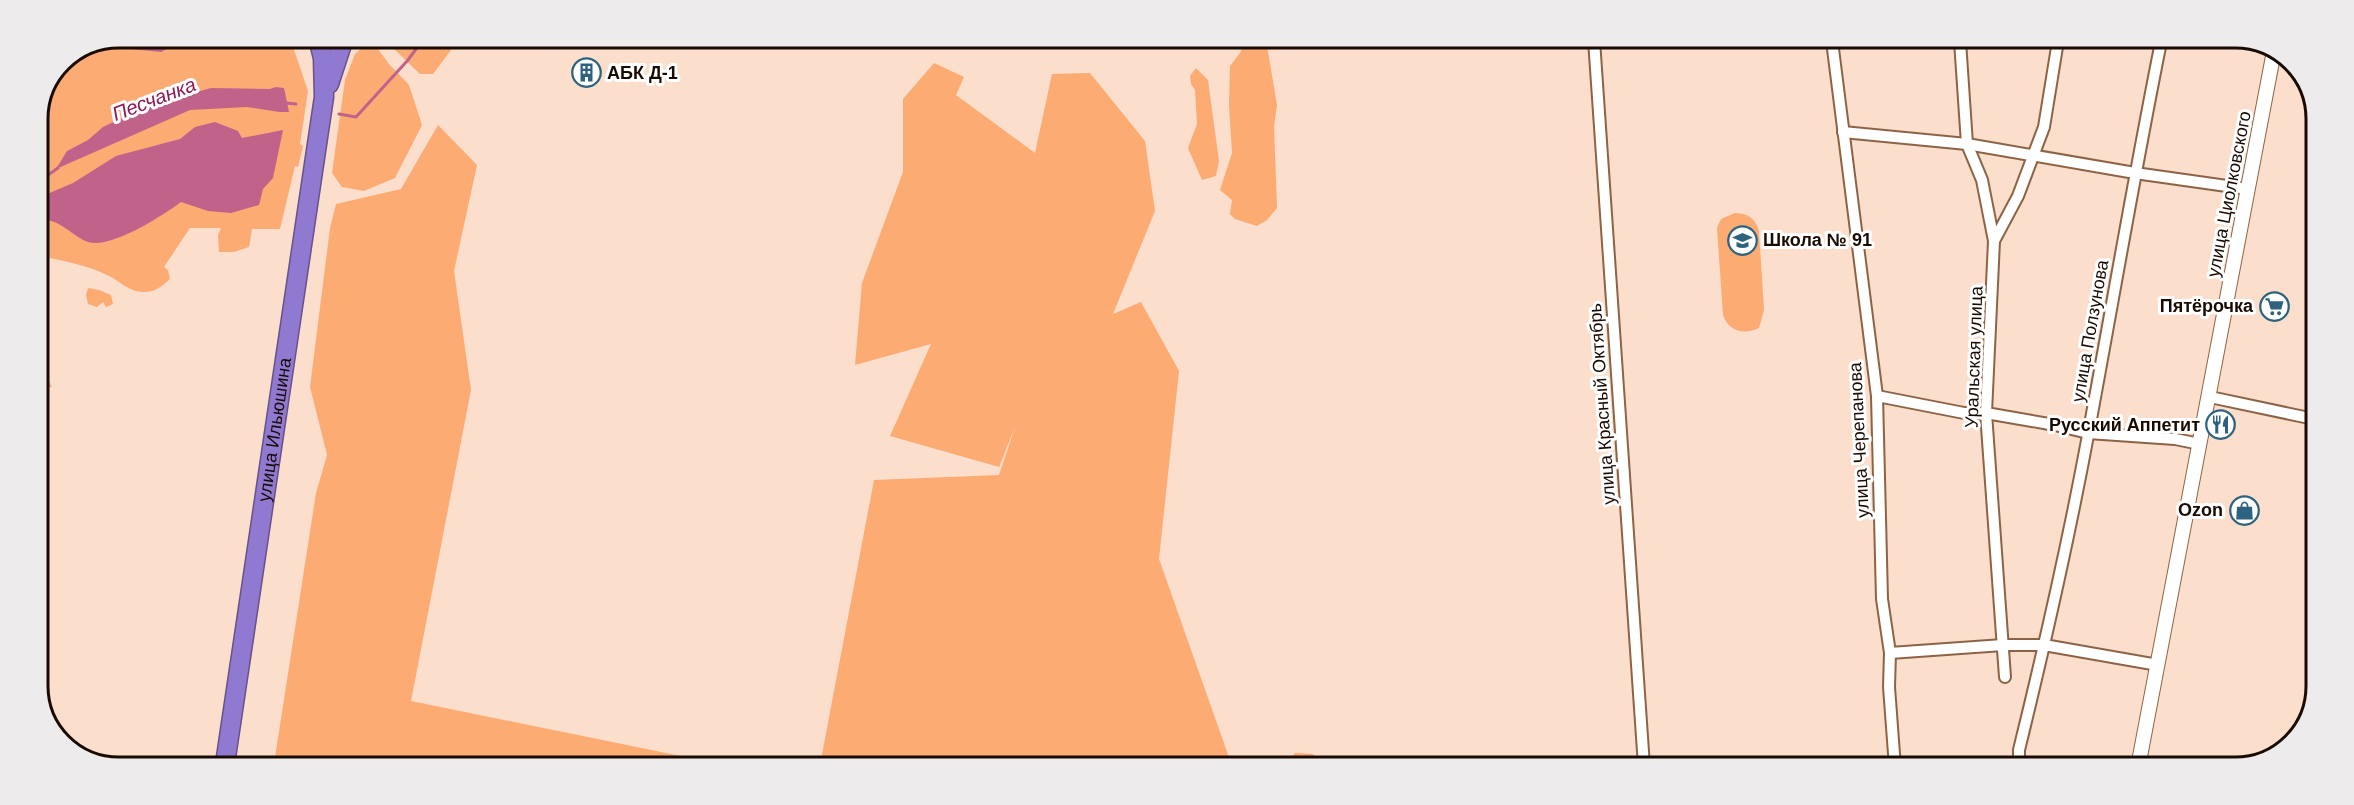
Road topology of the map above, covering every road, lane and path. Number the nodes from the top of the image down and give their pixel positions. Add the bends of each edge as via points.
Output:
1 (320, 48) edge
2 (341, 48) edge
3 (1595, 48) edge
4 (1833, 48) edge
5 (1960, 48) edge
6 (2057, 48) edge
7 (2160, 48) edge
8 (2272, 59) edge
9 (324, 97) junction
10 (1843, 132) junction
11 (1967, 144) junction
12 (2034, 156) junction
13 (2135, 173) junction
14 (2248, 189) junction
15 (1994, 241) junction
16 (1877, 396) junction
17 (2210, 397) junction
18 (1986, 413) junction
19 (2306, 417) edge
20 (2088, 433) junction
21 (2200, 444) junction
22 (2003, 645) junction
23 (2044, 645) junction
24 (1890, 653) junction
25 (2158, 665) junction
26 (2005, 677) dead end
27 (226, 757) edge
28 (1643, 757) edge
29 (1894, 757) edge
30 (2019, 757) edge
31 (2140, 757) edge

1 - 9 highway
2 - 9 highway
3 - 28 street, улица Красный Октябрь
4 - 10 street, улица Черепанова
5 - 11 street, Уральская улица
6 - 12 street via 2044,127
7 - 13 street, улица Ползунова
8 - 14 street, улица Циолковского
9 - 27 highway, улица Ильюшина
10 - 11 street
10 - 16 street, улица Черепанова
11 - 12 street
11 - 15 street, Уральская улица via 1982,180
12 - 13 street
12 - 15 street
13 - 14 street
13 - 20 street, улица Ползунова
14 - 17 street, улица Циолковского
15 - 18 street, Уральская улица
16 - 18 street via 1964,413
16 - 24 street, улица Черепанова via 1882,599
17 - 19 street
17 - 21 street, улица Циолковского
18 - 20 street
18 - 22 street, Уральская улица
20 - 21 street
20 - 23 street, улица Ползунова
21 - 25 street, улица Циолковского
22 - 23 street
22 - 24 street
22 - 26 street, Уральская улица
23 - 25 street
23 - 30 street, улица Ползунова
24 - 29 street, улица Черепанова
25 - 31 street, улица Циолковского

